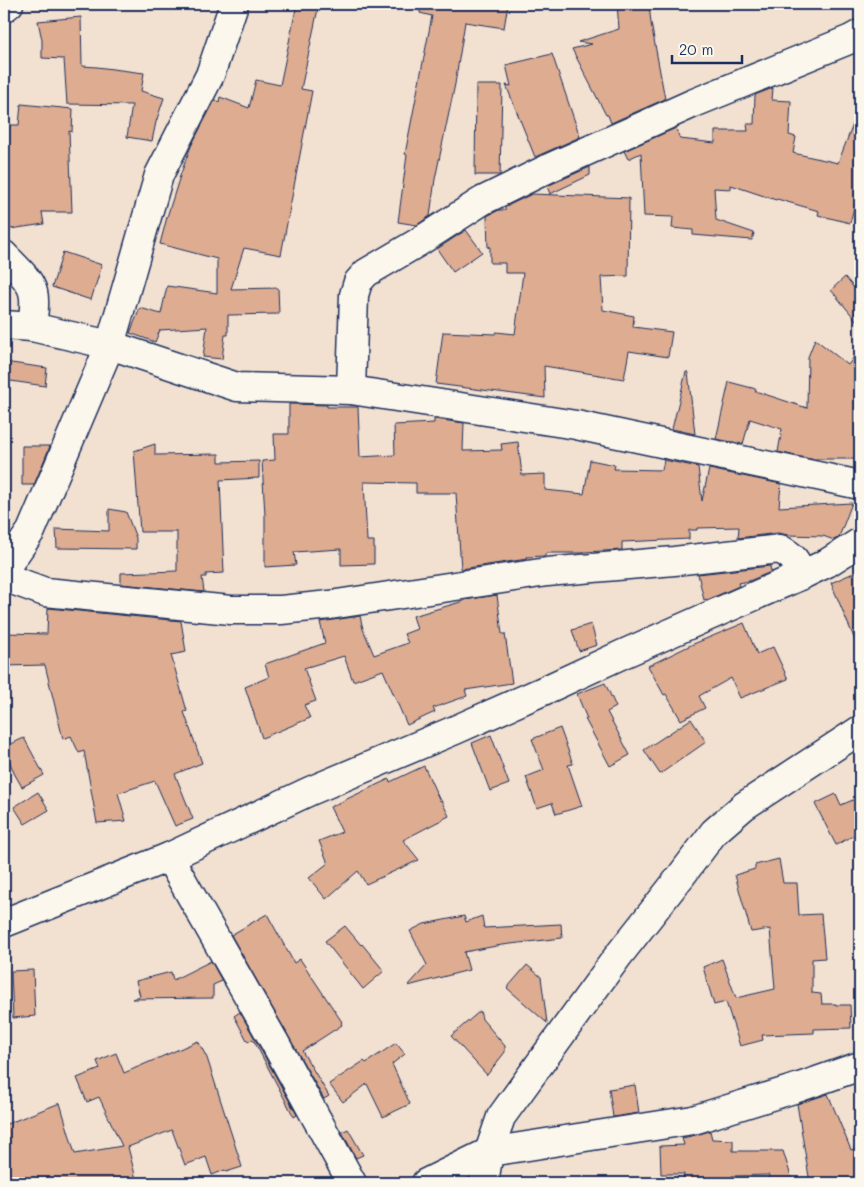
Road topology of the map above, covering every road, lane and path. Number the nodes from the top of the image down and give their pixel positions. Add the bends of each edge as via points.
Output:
1 (9, 4) edge
2 (234, 4) edge
3 (4, 8) edge
4 (860, 34) edge
5 (4, 256) edge
6 (4, 325) edge
7 (32, 327) junction
8 (110, 345) junction
9 (350, 390) junction
10 (860, 485) edge
11 (860, 542) edge
12 (4, 570) edge
13 (802, 575) junction
14 (4, 577) edge
15 (860, 730) edge
16 (169, 857) junction
17 (4, 923) edge
18 (860, 1066) edge
19 (489, 1152) junction
20 (352, 1183) edge
21 (426, 1183) edge
22 (484, 1183) edge

1 - 3 street
2 - 8 street via 210,75 160,175
4 - 9 street via 549,168 482,201 366,274 358,282 354,296
5 - 7 street via 33,291
6 - 7 street
7 - 8 street
8 - 9 street via 237,387
8 - 12 street via 31,531
9 - 10 street via 576,426
11 - 13 street
13 - 14 street via 791,555 780,549 547,572 281,610 231,610 45,592
13 - 16 street via 310,791
15 - 19 street via 744,806 714,832 522,1087 501,1117
16 - 17 street
16 - 20 street
18 - 19 street via 693,1120
19 - 21 street
19 - 22 street

